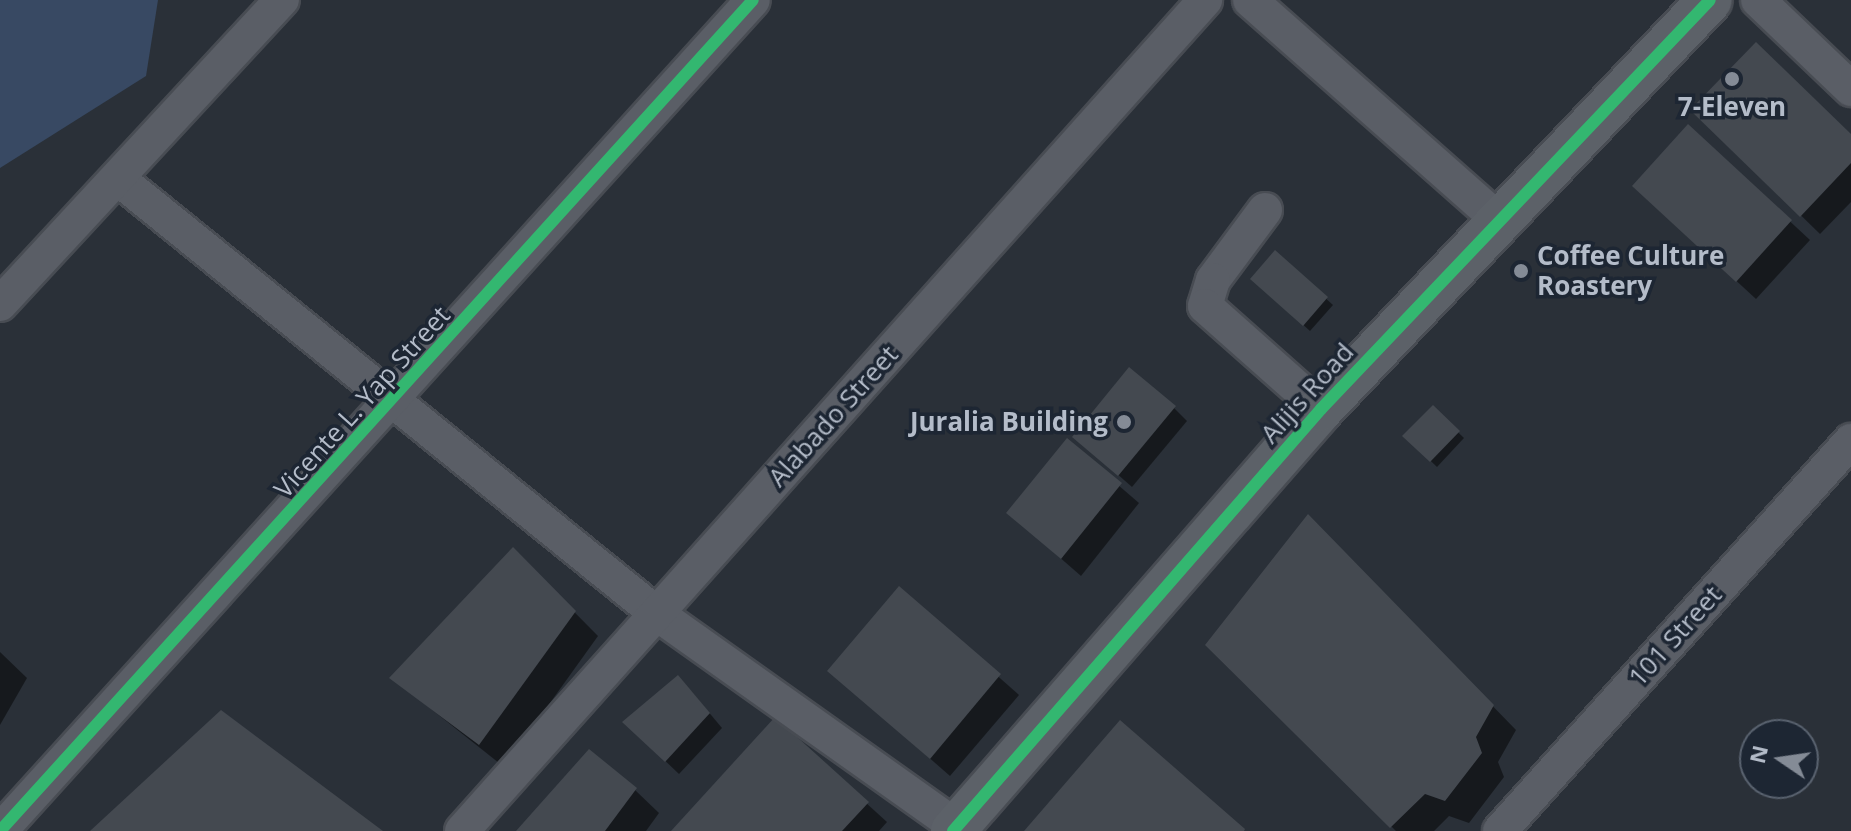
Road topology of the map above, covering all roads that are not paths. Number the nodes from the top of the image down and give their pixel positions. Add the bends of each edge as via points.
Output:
1 (282, 0) edge
2 (753, 0) edge
3 (1205, 0) edge
4 (1250, 0) edge
5 (1710, 0) edge
6 (1758, 0) edge
7 (1851, 89) edge
8 (121, 181) junction
9 (1265, 210) dead end
10 (1496, 218) junction
11 (0, 304) edge
12 (397, 397) junction
13 (1321, 409) junction
14 (1851, 441) edge
15 (656, 613) junction
16 (955, 829) edge
17 (0, 831) edge
18 (462, 831) edge
19 (1500, 831) edge

1 - 8 street
2 - 12 street, Vicente L. Yap Street
3 - 15 street, Alabado Street
4 - 10 street
5 - 10 main road, Alijis Road
6 - 7 street
8 - 11 street
8 - 12 street
9 - 13 street via 1213,280 1205,306
10 - 13 main road, Alijis Road
12 - 15 street
12 - 17 street, Vicente L. Yap Street
13 - 16 main road, Alijis Road
14 - 19 street, 101 Street
15 - 16 street
15 - 18 street, Alabado Street

